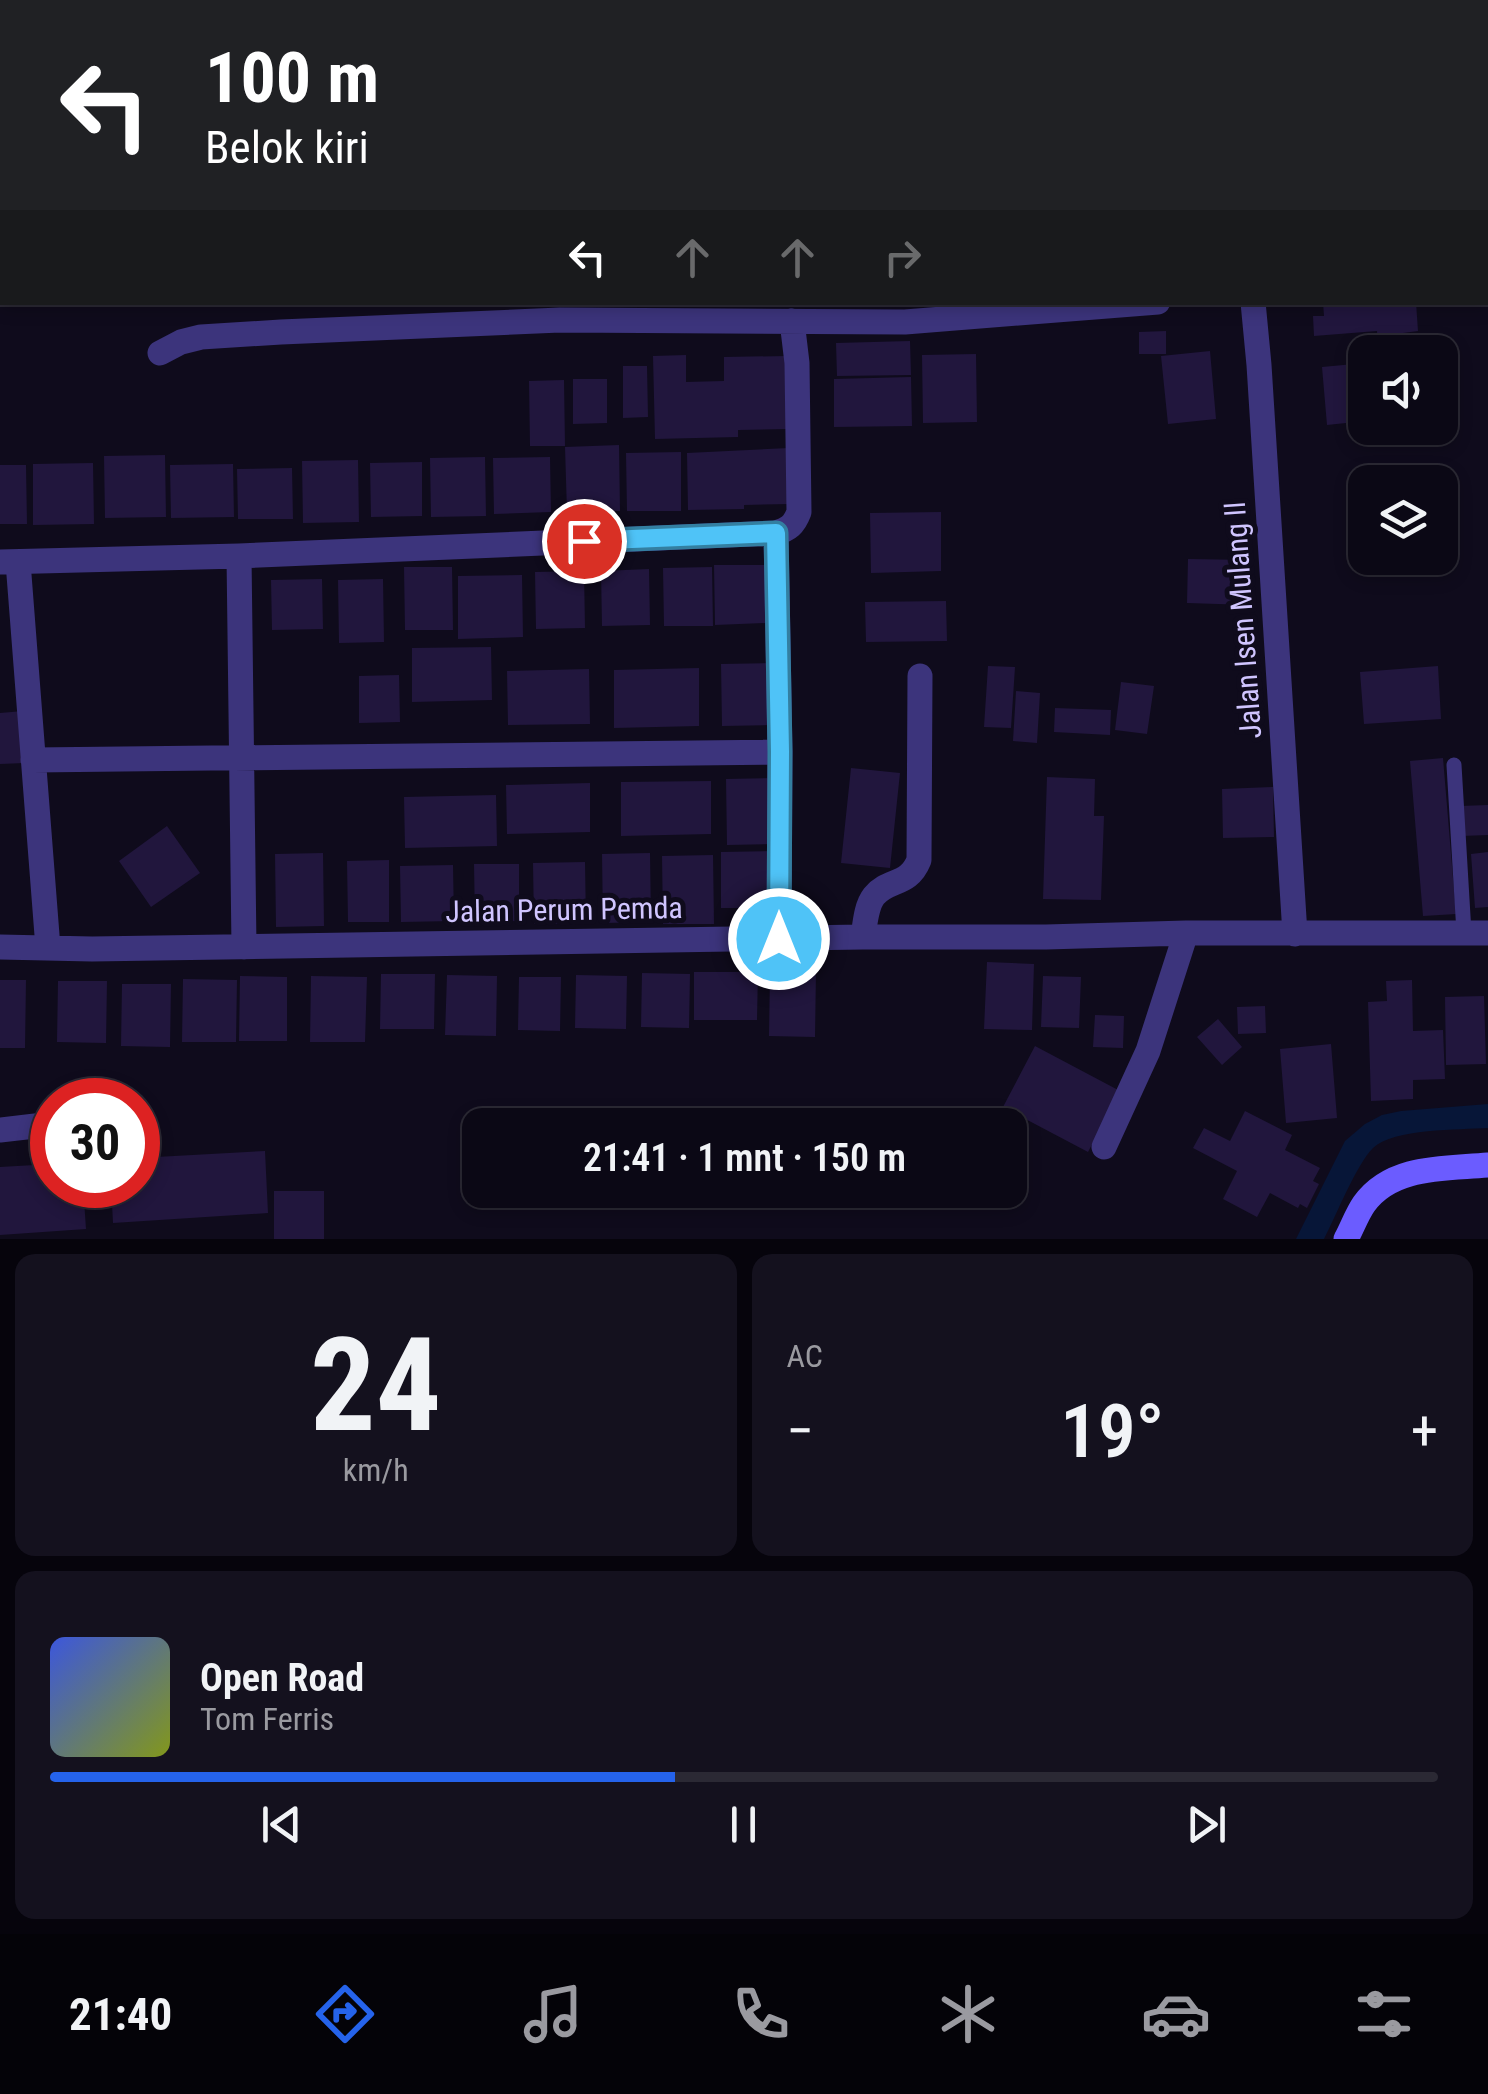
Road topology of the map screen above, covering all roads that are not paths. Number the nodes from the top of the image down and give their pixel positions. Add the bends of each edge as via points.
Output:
1 (1253, 305) edge
2 (1061, 306) edge
3 (982, 309) edge
4 (792, 322) junction
5 (160, 353) dead end
6 (776, 533) junction
7 (240, 556) junction
8 (9, 562) edge
9 (920, 676) dead end
10 (780, 752) junction
11 (242, 756) junction
12 (32, 760) junction
13 (1454, 765) dead end
14 (1186, 932) junction
15 (1476, 933) edge
16 (1296, 934) junction
17 (863, 937) junction
18 (779, 939) junction
19 (0, 946) edge
20 (244, 947) junction
21 (48, 948) junction
22 (30, 1127) edge
23 (0, 1130) edge
24 (1104, 1147) dead end
25 (1488, 1165) edge
26 (1346, 1239) edge

1 - 16 street, Jalan Isen Mulang II
2 - 3 street
3 - 4 street via 905,322
4 - 5 street via 560,320 266,333 190,339
4 - 6 street via 799,512 796,522
6 - 7 street
6 - 10 street
7 - 8 street
7 - 11 street
8 - 12 street
9 - 17 street via 919,860 907,879 872,898
10 - 11 street
10 - 18 street
11 - 12 street
11 - 20 street
12 - 21 street
13 - 15 lane
14 - 16 street, Jalan Perum Pemda
14 - 17 street, Jalan Perum Pemda
14 - 24 street via 1148,1051
15 - 16 street, Jalan Perum Pemda
17 - 18 street, Jalan Perum Pemda
18 - 20 street, Jalan Perum Pemda
19 - 21 street, Jalan Perum Pemda
20 - 21 street, Jalan Perum Pemda
22 - 23 street
25 - 26 street via 1392,1179 1363,1205

